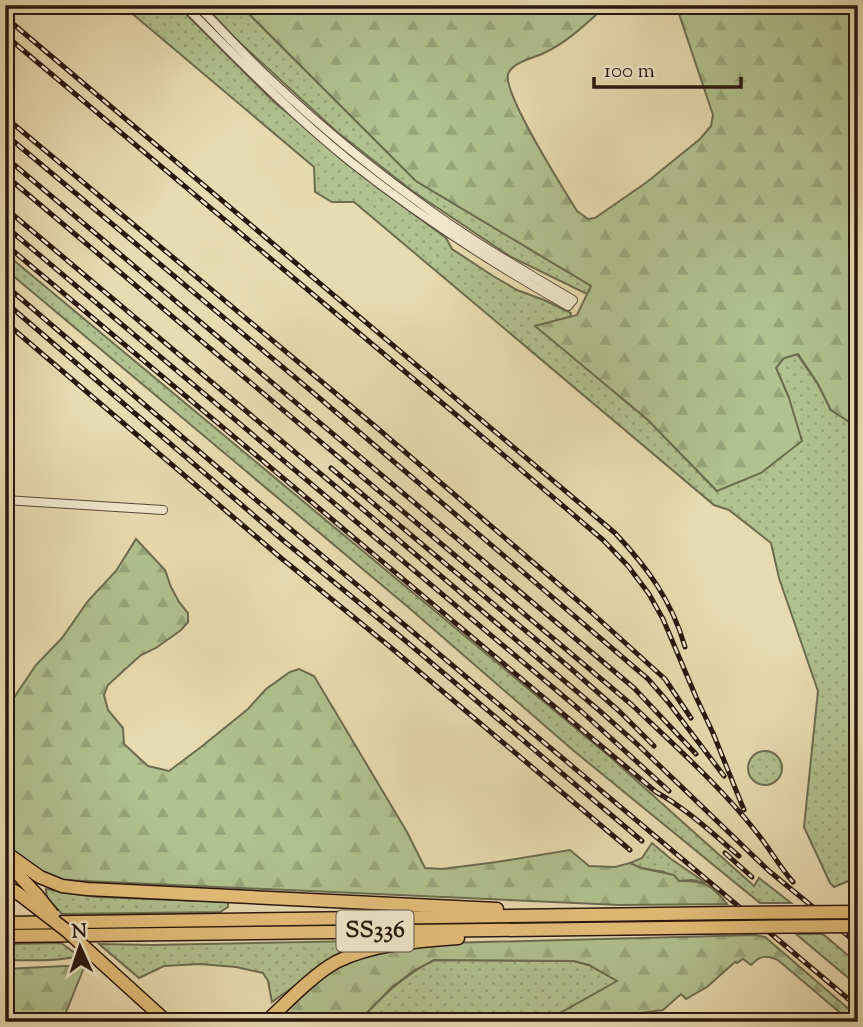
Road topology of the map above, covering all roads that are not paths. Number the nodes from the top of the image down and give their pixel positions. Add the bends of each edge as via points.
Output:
1 (184, 5) edge
2 (197, 5) edge
3 (5, 500) edge
4 (163, 510) dead end
5 (5, 852) edge
6 (5, 860) edge
7 (5, 886) edge
8 (32, 898) junction
9 (858, 912) edge
10 (560, 915) junction
11 (5, 923) edge
12 (858, 926) edge
13 (561, 929) junction
14 (5, 936) edge
15 (167, 1022) edge
16 (266, 1022) edge

1 - 2 street via 262,84 418,212 515,276 568,306 573,300 446,221 356,154 271,80
3 - 4 street
5 - 10 main road via 40,877 87,889
6 - 8 main road
7 - 8 main road
8 - 15 main road, bridge
9 - 10 main road, SS336, bridge
10 - 11 main road, SS336
12 - 13 main road, SS336, bridge
13 - 14 main road, SS336
13 - 16 main road via 367,950 335,962

